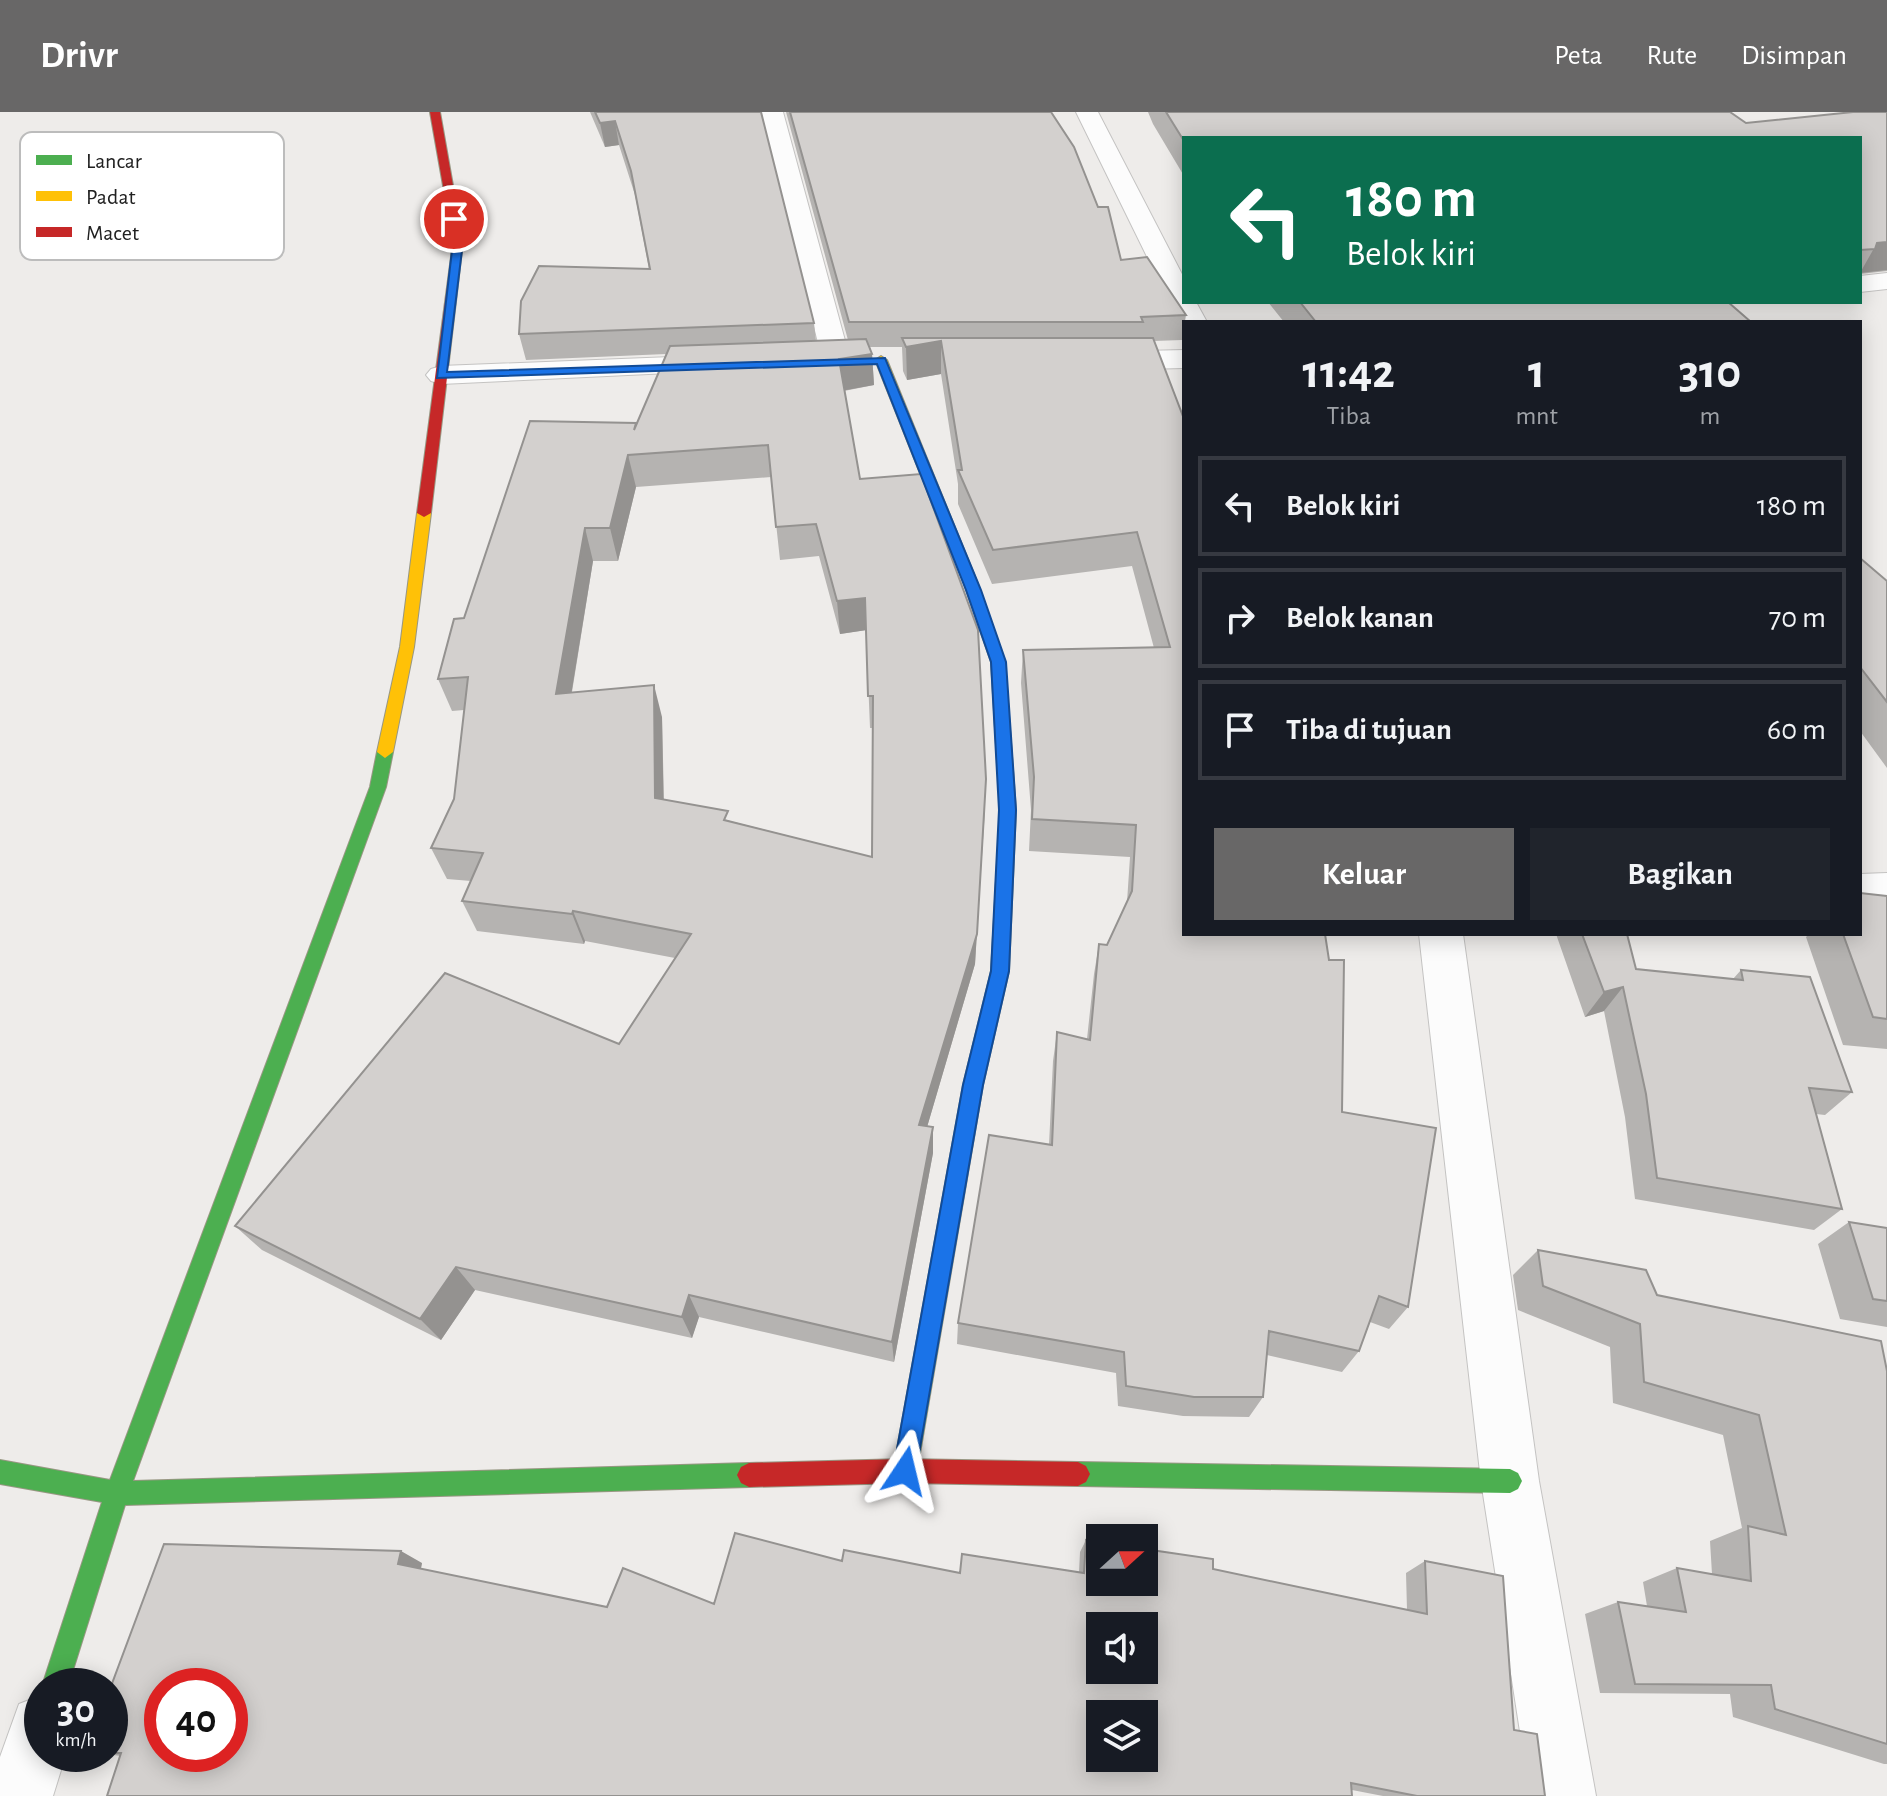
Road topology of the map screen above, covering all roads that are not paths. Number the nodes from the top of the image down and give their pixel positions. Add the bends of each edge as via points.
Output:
1 (435, 112) edge
2 (772, 112) edge
3 (1087, 112) edge
4 (1887, 281) edge
5 (1862, 284) edge
6 (1182, 300) edge
7 (836, 359) junction
8 (1182, 359) edge
9 (881, 360) junction
10 (804, 361) edge
11 (913, 361) edge
12 (1081, 361) edge
13 (757, 363) edge
14 (441, 375) junction
15 (1887, 889) edge
16 (1862, 890) edge
17 (1441, 936) edge
18 (905, 1471) junction
19 (0, 1472) edge
20 (1510, 1481) junction
21 (117, 1493) junction
22 (61, 1668) edge
23 (28, 1772) edge
24 (20, 1796) edge
25 (1563, 1796) edge

1 - 14 street via 458,242
2 - 7 street
3 - 6 street
4 - 5 street
7 - 9 street
7 - 10 street
8 - 12 street
9 - 11 street
9 - 18 street via 998,662 1008,810 1000,971 973,1085
13 - 14 street
14 - 21 street via 407,647 378,787
15 - 16 street
17 - 20 street
18 - 20 street
18 - 21 street
19 - 21 street
20 - 25 street
21 - 22 street
23 - 24 street

